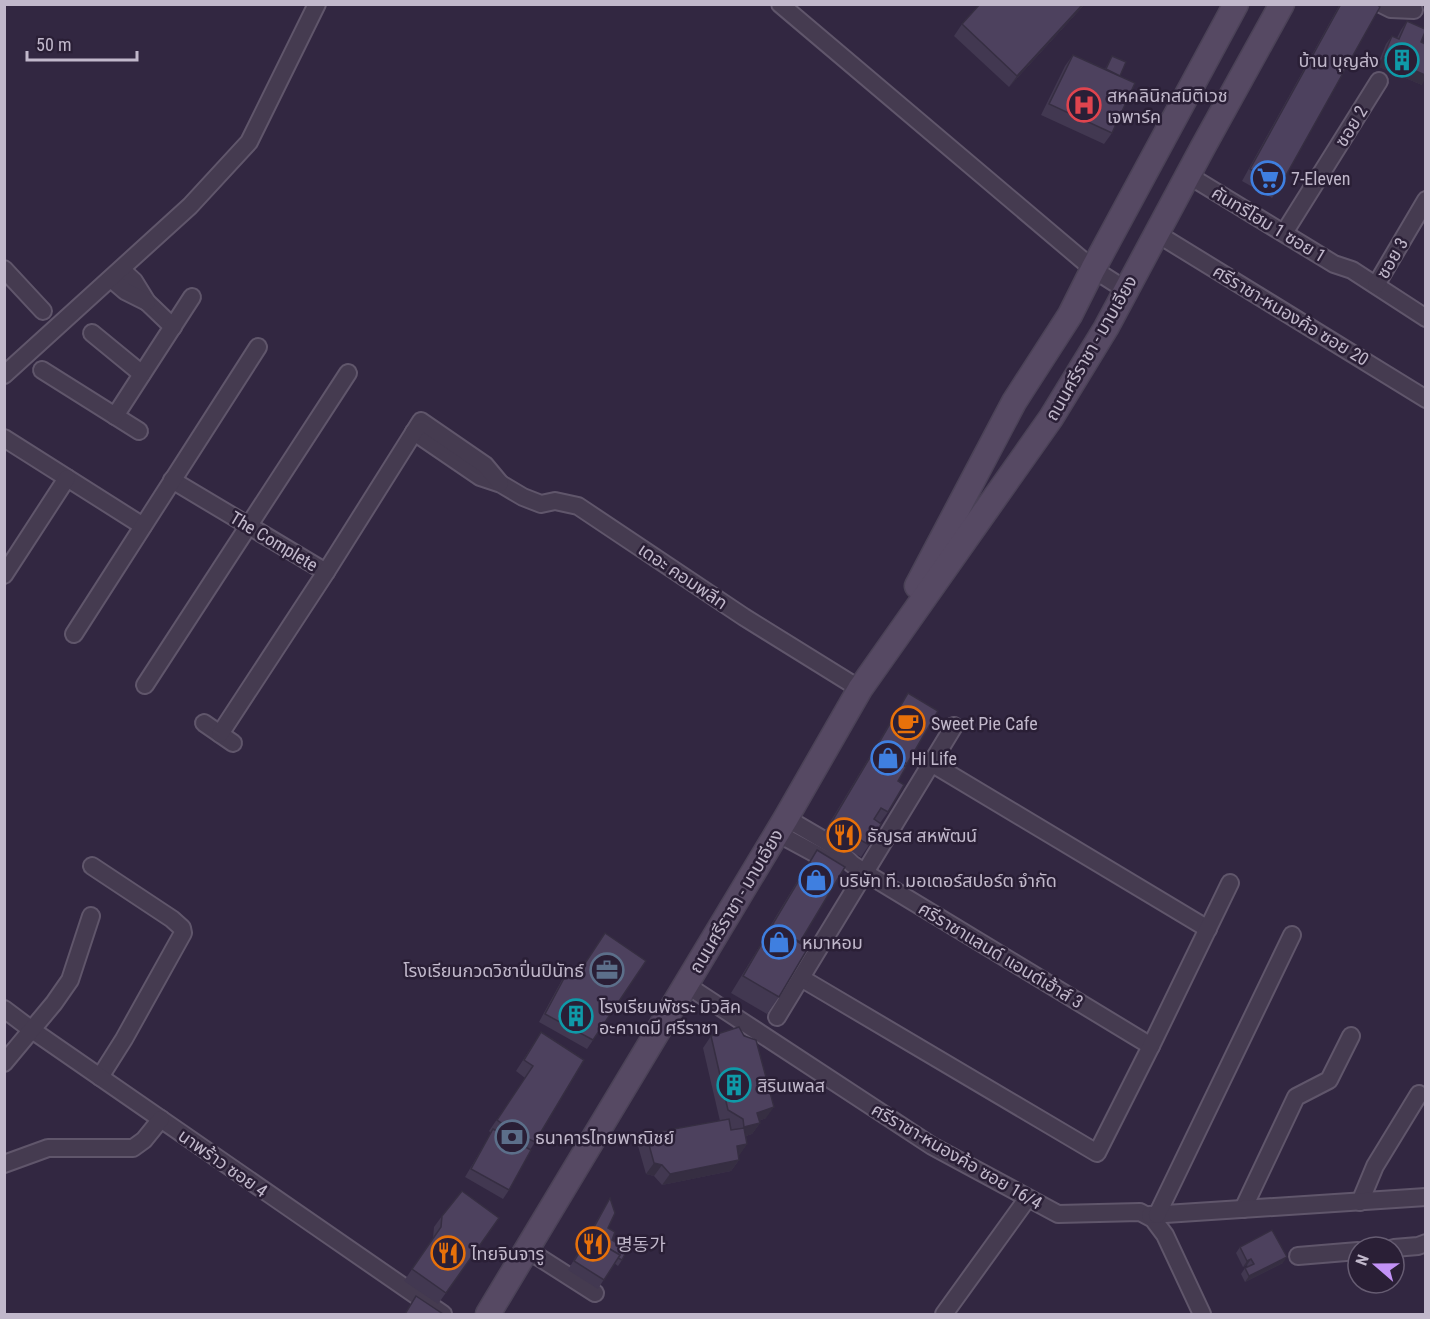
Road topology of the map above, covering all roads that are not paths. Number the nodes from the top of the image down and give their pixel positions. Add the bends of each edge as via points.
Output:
1 (317, 4) edge
2 (780, 4) edge
3 (1236, 4) edge
4 (1282, 4) edge
5 (1381, 4) edge
6 (1417, 9) edge
7 (1379, 81) dead end
8 (1190, 171) junction
9 (1425, 200) edge
10 (1287, 229) junction
11 (1156, 233) junction
12 (4, 269) edge
13 (1093, 269) junction
14 (117, 274) junction
15 (1376, 285) junction
16 (1126, 290) junction
17 (192, 297) dead end
18 (43, 311) dead end
19 (1070, 315) junction
20 (1425, 318) edge
21 (173, 327) junction
22 (1106, 328) junction
23 (92, 333) dead end
24 (258, 347) dead end
25 (42, 370) dead end
26 (348, 373) dead end
27 (142, 374) junction
28 (4, 375) edge
29 (1425, 399) edge
30 (115, 416) junction
31 (139, 431) dead end
32 (4, 438) edge
33 (67, 478) junction
34 (172, 480) junction
35 (501, 484) joint
36 (143, 526) junction
37 (249, 526) junction
38 (326, 572) junction
39 (4, 575) edge
40 (74, 634) dead end
41 (866, 681) junction
42 (145, 685) dead end
43 (204, 723) dead end
44 (954, 726) dead end
45 (931, 763) junction
46 (782, 826) junction
47 (92, 866) dead end
48 (858, 868) junction
49 (1230, 883) dead end
50 (91, 916) dead end
51 (1208, 928) junction
52 (1292, 935) dead end
53 (801, 978) junction
54 (685, 984) junction
55 (4, 1009) edge
56 (777, 1017) edge
57 (32, 1030) junction
58 (1351, 1036) dead end
59 (1151, 1046) junction
60 (4, 1063) edge
61 (100, 1077) junction
62 (1419, 1094) dead end
63 (161, 1119) junction
64 (4, 1164) edge
65 (1425, 1197) edge
66 (1028, 1199) junction
67 (1360, 1202) junction
68 (1243, 1209) junction
69 (1151, 1215) junction
70 (1425, 1243) edge
71 (1406, 1247) edge
72 (526, 1249) junction
73 (1346, 1252) edge
74 (1298, 1256) dead end
75 (596, 1293) dead end
76 (443, 1314) edge
77 (488, 1314) edge
78 (944, 1314) edge
79 (1202, 1314) edge

1 - 14 street via 249,142 190,206
2 - 13 street
3 - 13 main road, ถนนศรีราชา - มาบเอียง
4 - 8 main road, ถนนศรีราชา - มาบเอียง
5 - 6 street via 1391,9
7 - 10 street, ซอย 2
8 - 10 street, คันทรีโฮม 1 ซอย 1
8 - 11 main road, ถนนศรีราชา - มาบเอียง
9 - 15 street, ซอย 3
10 - 15 street, คันทรีโฮม 1 ซอย 1 via 1341,256 1352,270
11 - 16 main road, ถนนศรีราชา - มาบเอียง
11 - 29 street, ศรีราชา-หนองค้อ ซอย 20
12 - 18 street
13 - 16 street
13 - 19 main road, ถนนศรีราชา - มาบเอียง
14 - 21 street via 134,281 147,302
14 - 28 street
15 - 20 street, คันทรีโฮม 1 ซอย 1
16 - 22 main road, ถนนศรีราชา - มาบเอียง
17 - 21 street
19 - 22 main road via 1093,300 1104,309
19 - 41 main road, ถนนศรีราชา - มาบเอียง via 1014,402
21 - 27 street
22 - 41 main road, ถนนศรีราชา - มาบเอียง via 1051,418
23 - 27 street
24 - 34 street
25 - 30 street
26 - 37 street
27 - 30 street
30 - 31 street
32 - 33 street
33 - 36 street
33 - 39 street
34 - 36 street
34 - 37 street, The Complete
35 - 38 street, The Complete via 480,477 417,426
35 - 41 street, เดอะ คอมพลีท via 542,504 555,501 579,506 744,617
36 - 40 street
37 - 38 street, The Complete
37 - 42 street
38 - 43 street via 226,739
41 - 46 main road, ถนนศรีราชา - มาบเอียง
44 - 45 street
45 - 48 street
45 - 51 street
46 - 48 street, ศรีราชาแลนด์ แอนด์เฮ้าส์ 3 via 827,861
46 - 54 main road, ถนนศรีราชา - มาบเอียง
47 - 61 street via 172,919 183,933
48 - 53 street
48 - 59 street, ศรีราชาแลนด์ แอนด์เฮ้าส์ 3
49 - 51 street
50 - 57 street via 70,980
51 - 59 street
52 - 69 street
53 - 56 street
53 - 59 street via 1097,1153
54 - 66 street, ศรีราชา-หนองค้อ ซอย 16/4 via 932,1146
54 - 72 main road, ถนนศรีราชา - มาบเอียง
55 - 57 street, นาพร้าว ซอย 4
57 - 60 street
57 - 61 street, นาพร้าว ซอย 4
58 - 68 street via 1329,1080 1296,1097
61 - 63 street, นาพร้าว ซอย 4
62 - 67 street via 1375,1166
63 - 64 street via 133,1148 48,1148
63 - 76 street, นาพร้าว ซอย 4
65 - 67 street, ศรีราชา-หนองค้อ ซอย 16/4
66 - 69 street, ศรีราชา-หนองค้อ ซอย 16/4 via 1058,1214
66 - 78 street
67 - 68 street, ศรีราชา-หนองค้อ ซอย 16/4
68 - 69 street, ศรีราชา-หนองค้อ ซอย 16/4
69 - 79 street via 1165,1235
70 - 71 street
72 - 75 street
72 - 77 main road, ถนนศรีราชา - มาบเอียง
73 - 74 street

